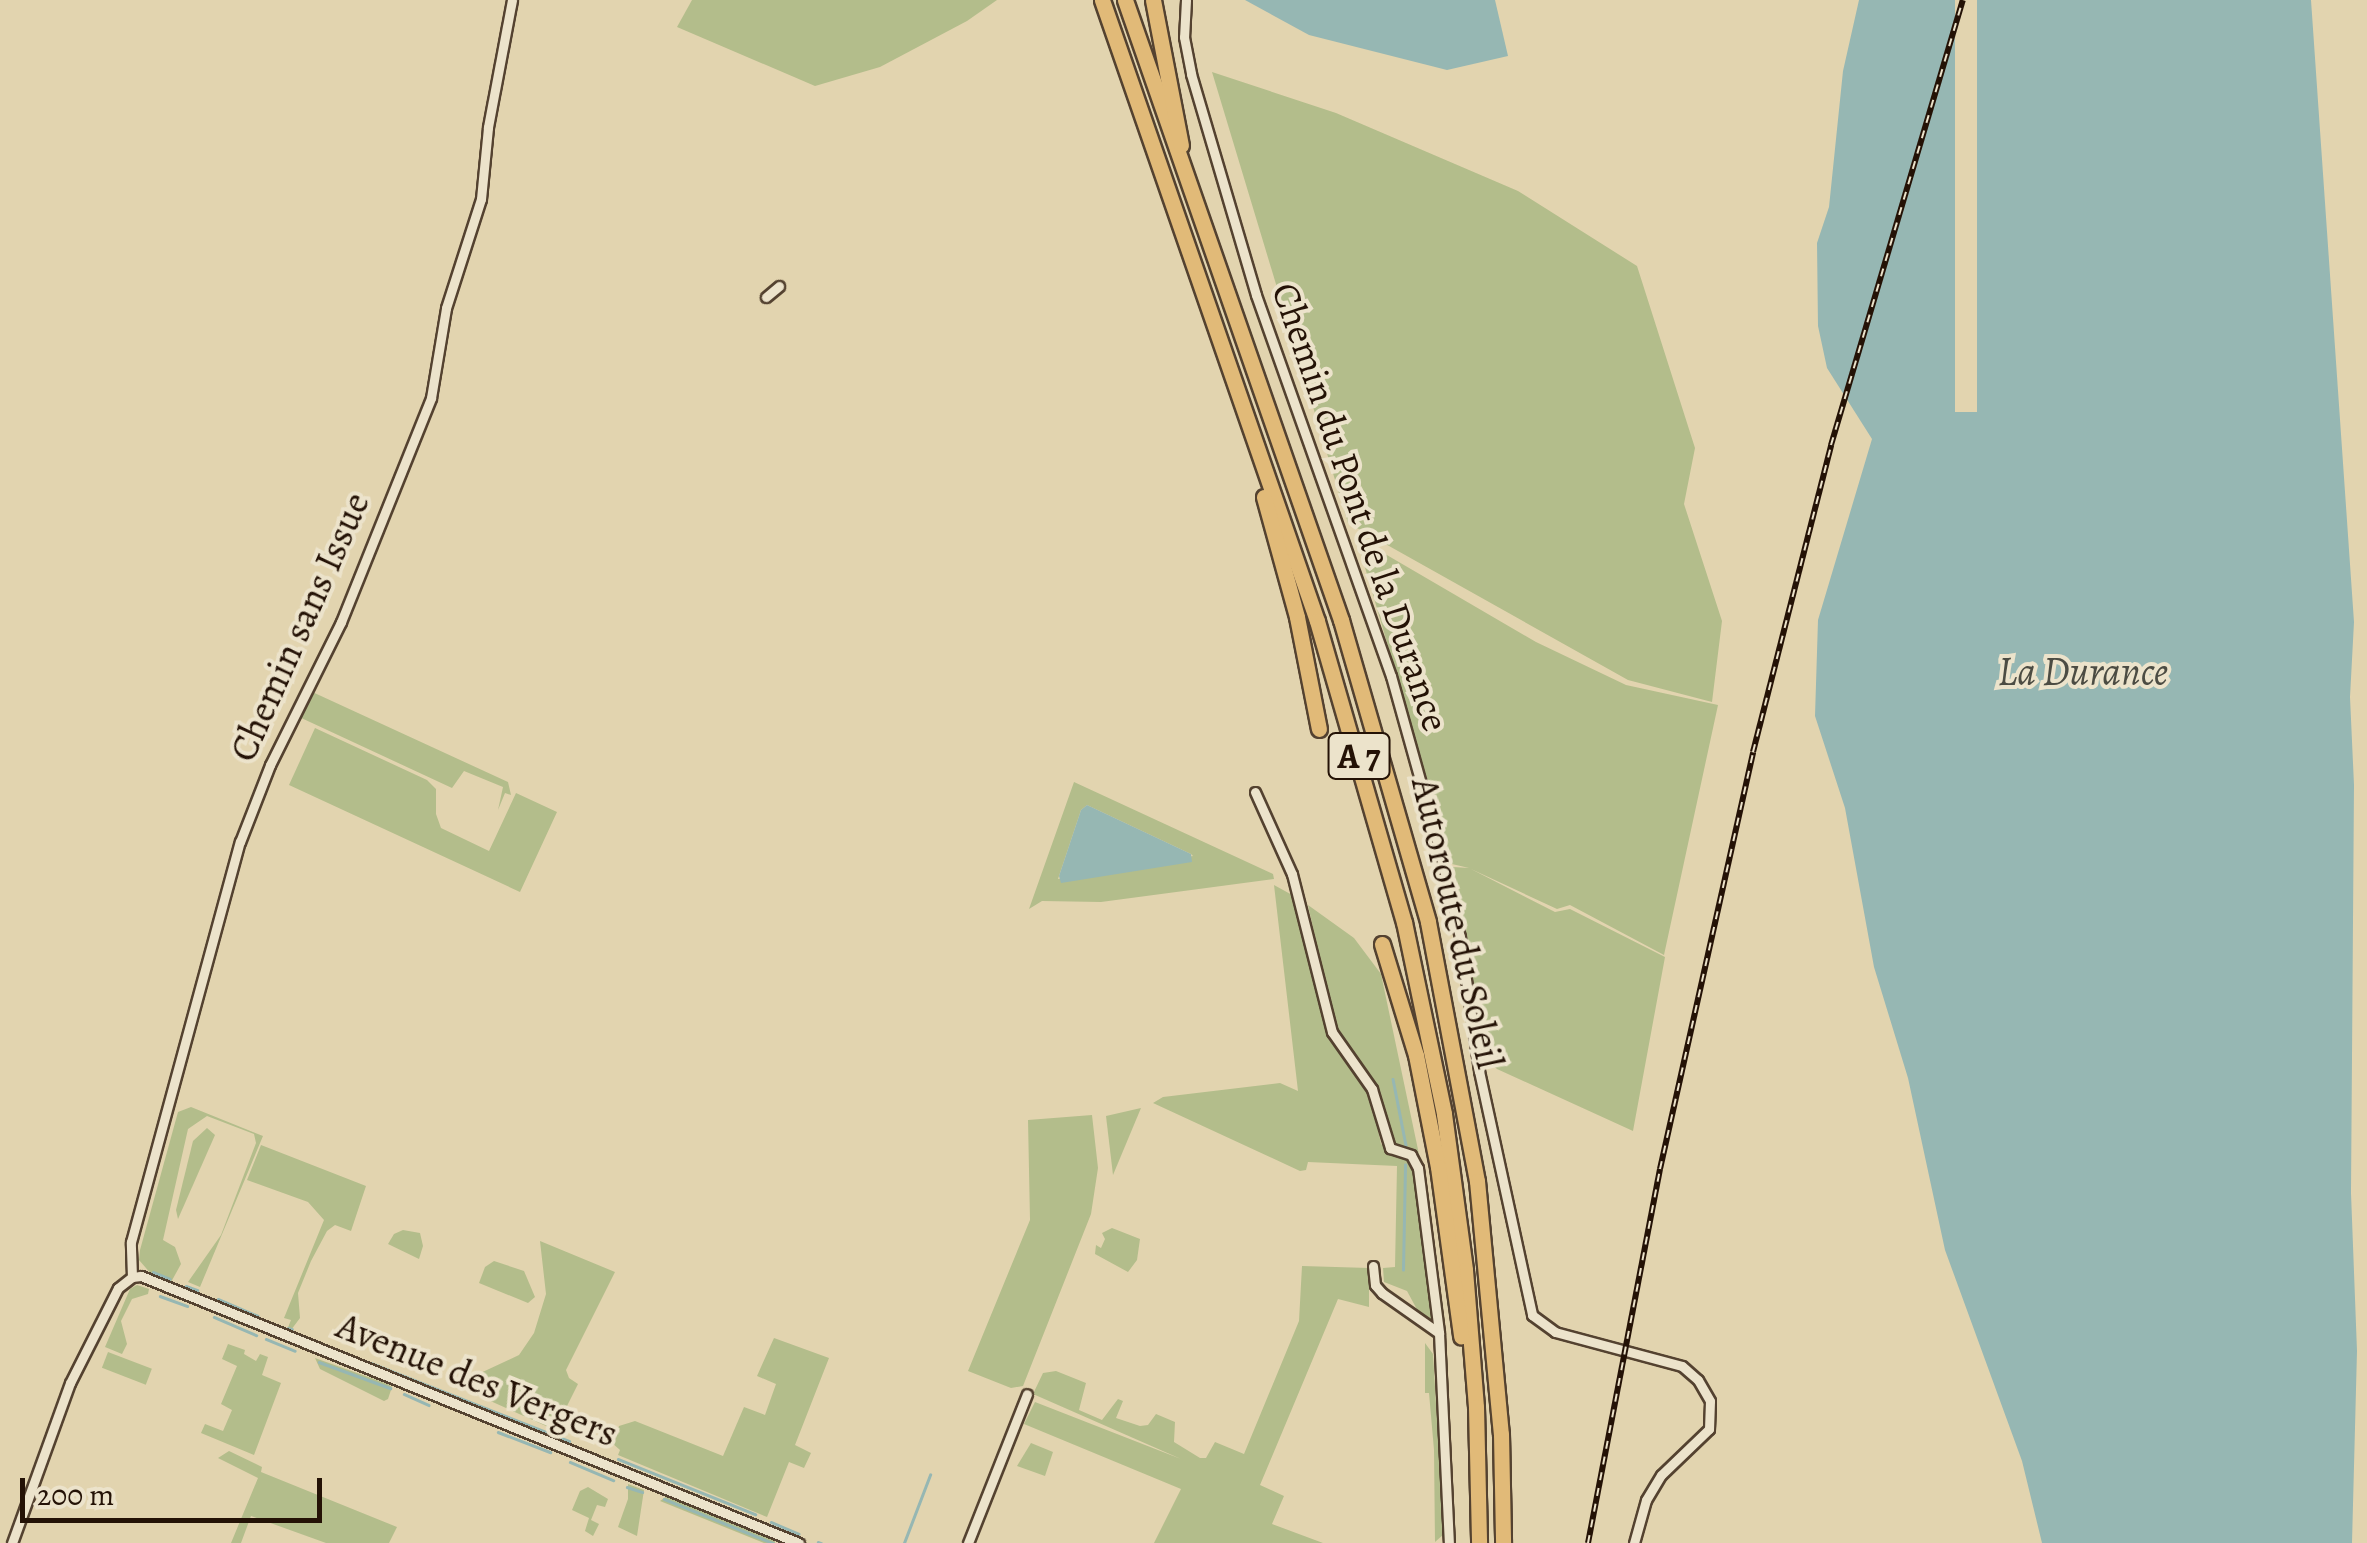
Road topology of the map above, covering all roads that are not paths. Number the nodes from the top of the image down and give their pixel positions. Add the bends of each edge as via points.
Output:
1 (512, 0) edge
2 (1102, 0) edge
3 (1126, 0) edge
4 (1153, 0) edge
5 (1186, 0) edge
6 (1188, 189) junction
7 (779, 286) dead end
8 (766, 297) dead end
9 (1242, 410) junction
10 (1319, 729) dead end
11 (1255, 792) dead end
12 (1382, 944) dead end
13 (1373, 1266) dead end
14 (132, 1277) junction
15 (1439, 1333) junction
16 (1027, 1394) dead end
17 (1476, 1406) junction
18 (12, 1543) edge
19 (799, 1543) edge
20 (968, 1543) edge
21 (1448, 1543) edge
22 (1479, 1543) edge
23 (1503, 1543) edge
24 (1634, 1543) edge

1 - 14 street, Chemin sans Issue via 481,199 446,308 431,398 341,622 240,842 130,1242
2 - 9 highway, Autoroute du Soleil / A 7
3 - 6 highway, Autoroute du Soleil / A 7
4 - 6 highway
5 - 24 street, Chemin du Pont de la Durance via 1191,74 1234,222 1391,676 1440,852 1532,1315 1555,1332 1682,1366 1710,1401 1709,1430 1661,1475
6 - 23 highway, Autoroute du Soleil / A 7 via 1341,620 1428,922 1478,1181
7 - 8 street
9 - 10 highway
9 - 17 highway, Autoroute du Soleil / A 7 via 1322,640 1404,922 1444,1114
11 - 15 street via 1292,874 1332,1032 1372,1089 1390,1148 1416,1160
12 - 17 highway via 1416,1055
13 - 15 street via 1382,1293
14 - 18 street via 118,1288 70,1383
14 - 19 street, Avenue des Vergers
15 - 21 street
16 - 20 street
17 - 22 highway, Autoroute du Soleil / A 7

